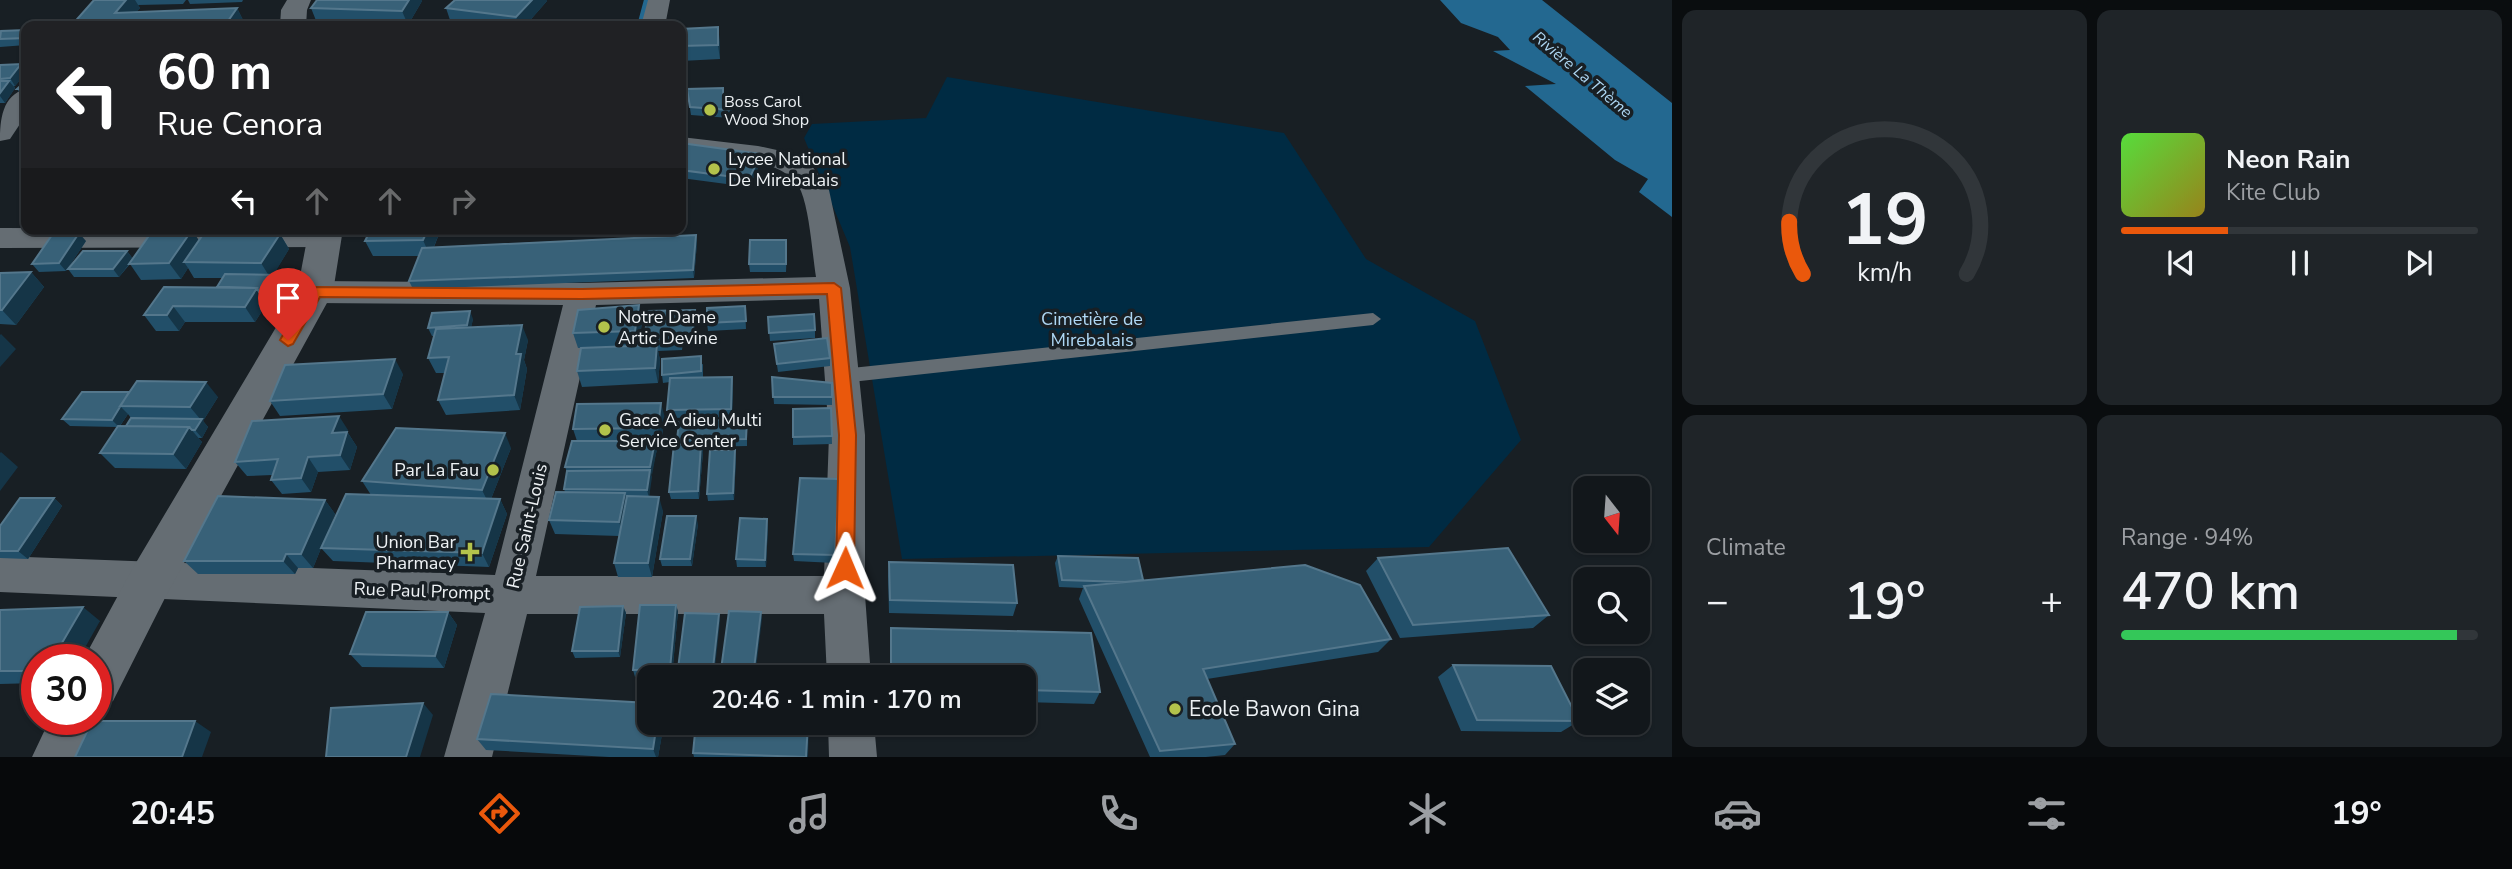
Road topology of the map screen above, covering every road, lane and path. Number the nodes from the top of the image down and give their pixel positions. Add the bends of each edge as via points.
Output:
1 (299, 0) edge
2 (659, 0) edge
3 (293, 21) edge
4 (654, 21) edge
5 (21, 104) edge
6 (0, 133) edge
7 (686, 146) edge
8 (196, 235) edge
9 (326, 235) edge
10 (0, 238) edge
11 (834, 288) junction
12 (315, 292) junction
13 (582, 294) junction
14 (1373, 319) dead end
15 (842, 376) junction
16 (0, 574) edge
17 (150, 581) junction
18 (512, 595) junction
19 (844, 595) junction
20 (112, 653) edge
21 (848, 665) edge
22 (70, 735) edge
23 (852, 735) edge
24 (58, 757) edge
25 (468, 757) edge
26 (853, 757) edge

1 - 3 main road
2 - 4 street
5 - 6 street
7 - 11 street via 785,160 803,172 815,190
8 - 10 street
9 - 12 main road
11 - 13 street
11 - 15 street
12 - 13 street
12 - 17 main road
13 - 18 street, Rue Saint-Louis
14 - 15 lane
15 - 19 street via 848,435
16 - 17 street, Rue Paul Prompt
17 - 18 street, Rue Paul Prompt
17 - 20 main road
18 - 19 street, Rue Paul Prompt
18 - 25 street, Rue Saint-Louis
19 - 21 street
22 - 24 main road
23 - 26 street

